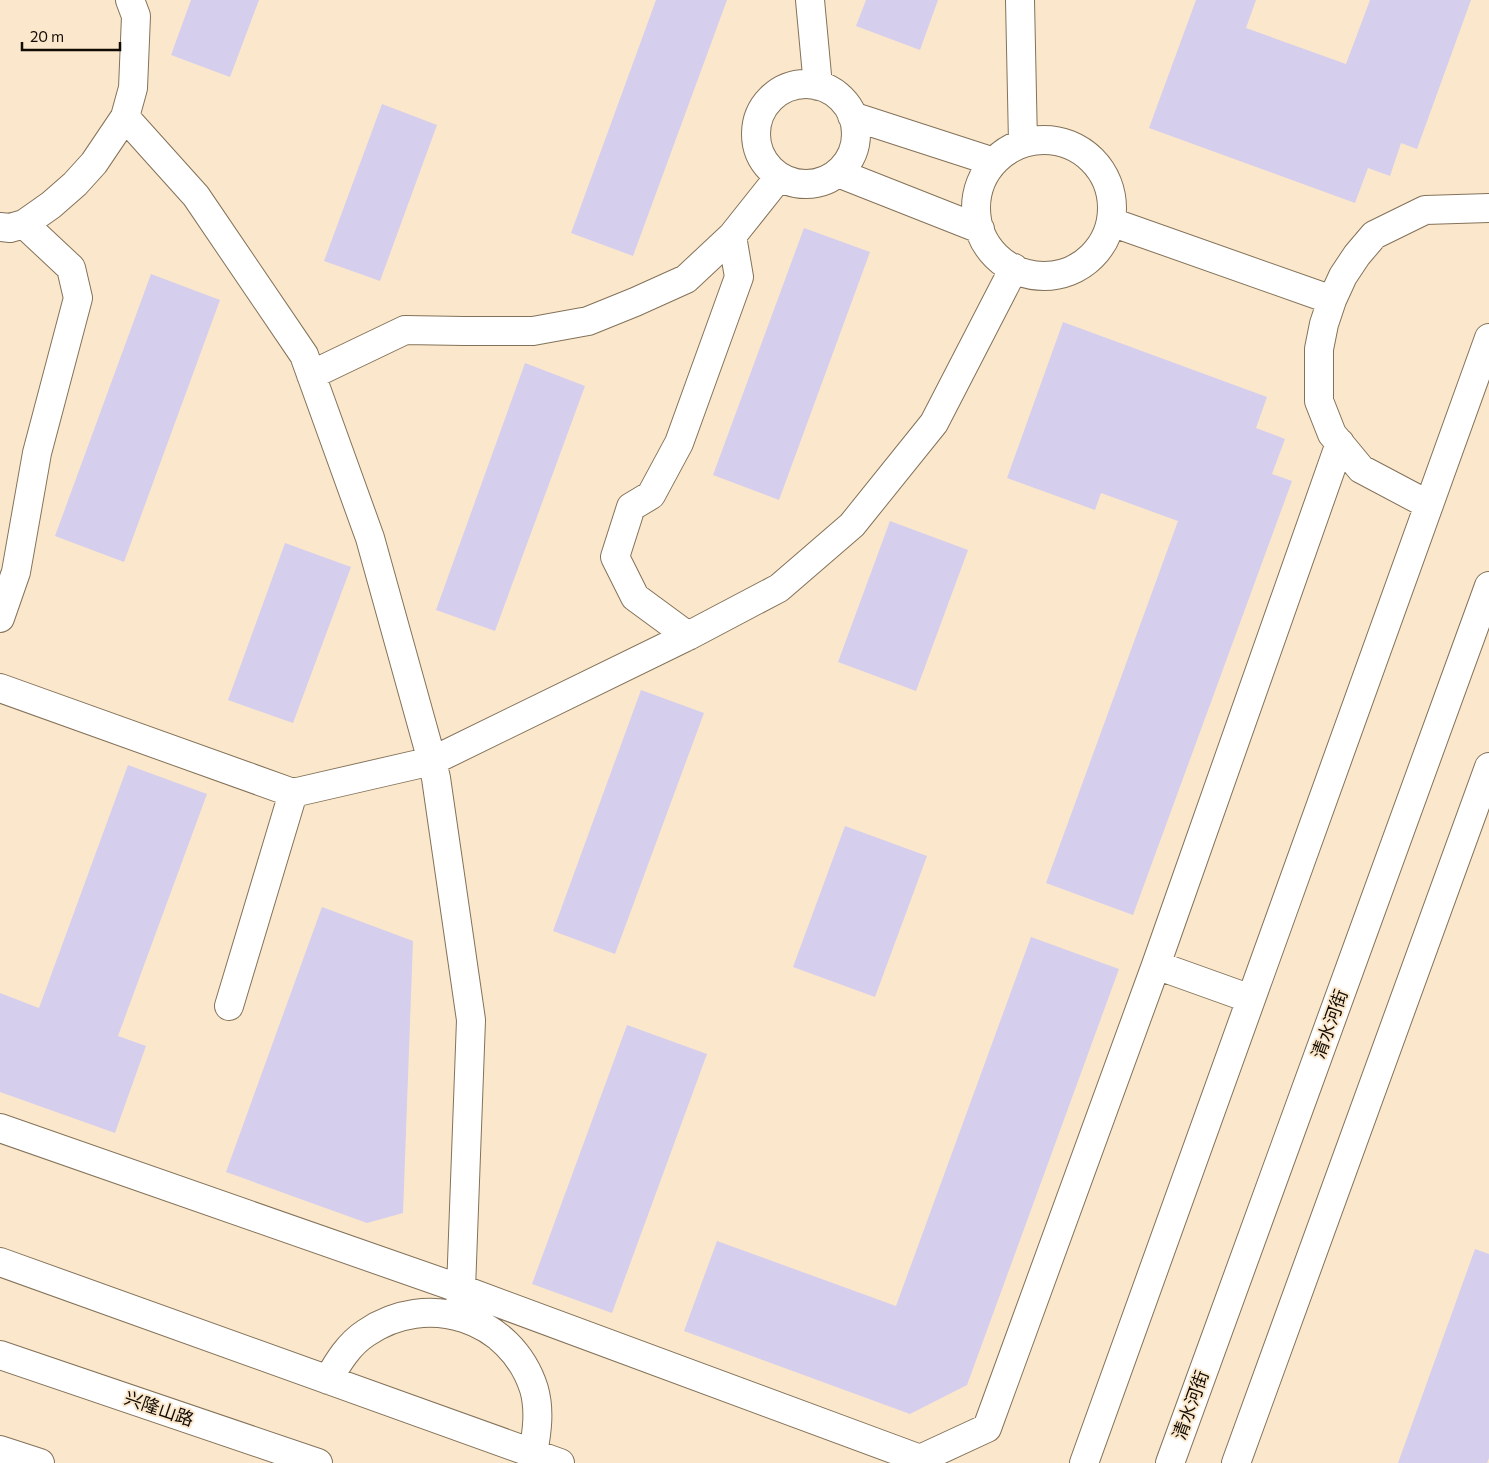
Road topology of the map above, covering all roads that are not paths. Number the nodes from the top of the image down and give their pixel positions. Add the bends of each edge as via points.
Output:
1 (130, 0) edge
2 (810, 0) edge
3 (1020, 0) edge
4 (818, 86) junction
5 (852, 116) junction
6 (125, 117) junction
7 (1023, 143) junction
8 (994, 162) junction
9 (838, 173) junction
10 (779, 177) junction
11 (1489, 208) edge
12 (1111, 222) junction
13 (12, 226) edge
14 (980, 229) junction
15 (732, 236) junction
16 (1014, 268) junction
17 (1332, 300) junction
18 (1489, 338) edge
19 (311, 375) junction
20 (1340, 443) junction
21 (1429, 505) junction
22 (1489, 586) edge
23 (0, 618) edge
24 (688, 636) junction
25 (0, 688) edge
26 (432, 760) junction
27 (1489, 767) edge
28 (293, 793) junction
29 (1156, 965) junction
30 (1251, 999) junction
31 (229, 1006) dead end
32 (0, 1128) edge
33 (0, 1262) edge
34 (461, 1289) junction
35 (460, 1316) junction
36 (0, 1355) edge
37 (328, 1380) junction
38 (0, 1450) edge
39 (533, 1453) junction
40 (40, 1463) edge
41 (318, 1463) edge
42 (560, 1463) edge
43 (1084, 1463) edge
44 (1170, 1463) edge
45 (1236, 1463) edge

1 - 6 street via 136,16 133,88
2 - 4 street
3 - 7 street
4 - 5 street via 844,102
4 - 10 street via 802,84 787,88 773,96 763,108 757,122 759,153
5 - 8 street
5 - 9 street via 854,147
6 - 13 street via 75,184 51,205
6 - 19 street via 196,196 304,355
7 - 8 street
7 - 12 street via 1058,141 1090,157 1109,186
8 - 14 street via 978,194
9 - 10 street via 824,181 809,184 793,183
9 - 14 street
10 - 15 street
11 - 17 street via 1425,210 1374,235 1343,276
12 - 16 street via 1095,253 1082,265 1048,276
12 - 17 street
13 - 23 street via 71,268 78,298 37,453 16,572
14 - 16 street via 987,245
15 - 19 street via 686,279 588,320 533,330 405,330
15 - 24 street via 739,277 679,443 650,495 632,507 615,556 635,597
16 - 24 street via 934,423 852,525 779,588
17 - 20 street via 1319,349 1319,400 1332,434
18 - 21 street
19 - 26 street via 370,538
20 - 21 street via 1361,469
20 - 29 street
21 - 30 street
22 - 44 street, 清水河街
24 - 26 street
25 - 28 street
26 - 28 street
26 - 34 street via 471,1020
27 - 45 street
28 - 31 street
29 - 30 street
29 - 34 street via 987,1428 920,1459
30 - 43 street
32 - 34 street
33 - 37 street
34 - 35 street
35 - 37 street via 419,1312 381,1323 350,1347
35 - 39 street via 498,1336 525,1369 534,1389 537,1410 538,1432
36 - 41 street, 兴隆山路
37 - 39 street
38 - 40 street
39 - 42 street

